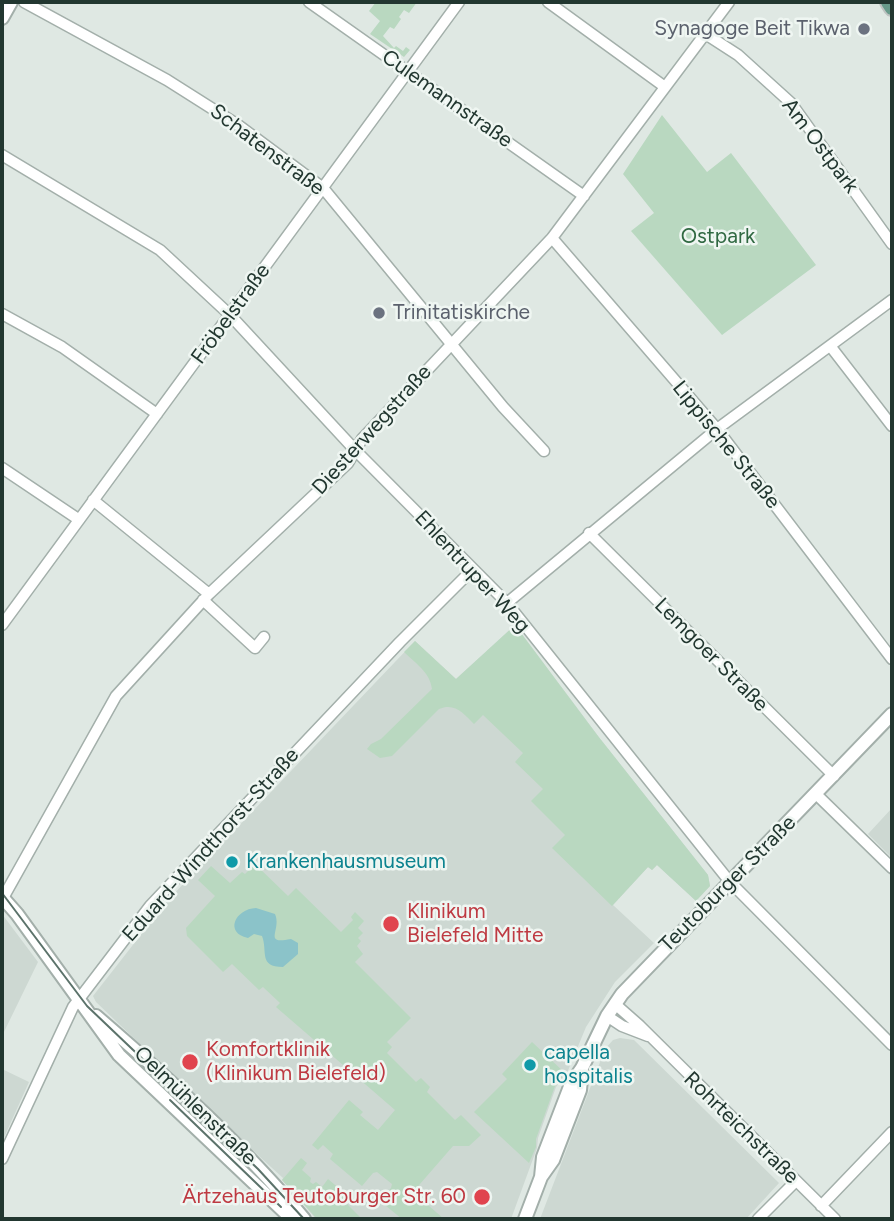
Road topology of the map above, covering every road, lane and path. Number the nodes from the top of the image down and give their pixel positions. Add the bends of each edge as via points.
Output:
1 (11, 2) edge
2 (24, 2) edge
3 (309, 2) edge
4 (459, 2) edge
5 (548, 2) edge
6 (729, 2) edge
7 (888, 2) edge
8 (892, 8) edge
9 (2, 18) edge
10 (704, 33) junction
11 (409, 72) junction
12 (665, 87) junction
13 (2, 155) edge
14 (323, 188) junction
15 (584, 196) junction
16 (552, 238) junction
17 (892, 244) edge
18 (892, 300) edge
19 (2, 314) edge
20 (230, 315) junction
21 (451, 343) junction
22 (831, 347) junction
23 (157, 414) junction
24 (892, 426) edge
25 (717, 429) junction
26 (355, 450) junction
27 (544, 451) dead end
28 (2, 468) edge
29 (93, 500) junction
30 (78, 519) junction
31 (589, 533) junction
32 (473, 569) junction
33 (206, 597) junction
34 (506, 603) junction
35 (3, 622) edge
36 (264, 637) dead end
37 (892, 659) edge
38 (892, 714) edge
39 (834, 776) junction
40 (816, 794) junction
41 (892, 868) edge
42 (730, 883) junction
43 (3, 897) edge
44 (78, 999) junction
45 (615, 1004) junction
46 (607, 1016) junction
47 (648, 1036) junction
48 (892, 1045) edge
49 (892, 1132) edge
50 (2, 1159) edge
51 (796, 1181) junction
52 (821, 1206) junction
53 (292, 1219) edge
54 (304, 1219) edge
55 (525, 1219) edge
56 (758, 1219) edge
57 (835, 1219) edge

1 - 9 street
2 - 14 street, Schatenstraße via 167,80
3 - 11 street, Culemannstraße
4 - 11 street, Fröbelstraße
5 - 12 street
6 - 10 street, Diesterwegstraße
7 - 8 main road
10 - 12 street, Diesterwegstraße
10 - 17 street, Am Ostpark via 738,55 791,103
11 - 14 street, Fröbelstraße
11 - 15 street, Culemannstraße
12 - 15 street, Diesterwegstraße
13 - 20 street, Ehlentruper Weg via 160,250
14 - 20 street, Fröbelstraße
14 - 21 street, Schatenstraße
15 - 16 street, Diesterwegstraße
16 - 21 street, Diesterwegstraße
16 - 25 street, Lippische Straße
18 - 22 street
19 - 23 street via 62,347
20 - 23 street, Fröbelstraße
20 - 26 street, Ehlentruper Weg
21 - 26 street, Diesterwegstraße
21 - 27 street, Schatenstraße
22 - 24 street
22 - 25 street
23 - 29 street, Fröbelstraße
25 - 31 street
25 - 37 street, Lippische Straße
26 - 32 street, Ehlentruper Weg
26 - 33 street, Diesterwegstraße via 348,463
28 - 30 street
29 - 30 street, Fröbelstraße
29 - 33 street
30 - 35 street, Fröbelstraße
31 - 34 street
31 - 39 street, Lemgoer Straße
32 - 34 street, Ehlentruper Weg
32 - 44 street, Eduard-Windthorst-Straße via 178,875
33 - 36 street via 255,648
33 - 43 street, Diesterwegstraße via 117,696
34 - 42 street, Ehlentruper Weg
38 - 39 street, Teutoburger Straße
39 - 40 street, Teutoburger Straße
40 - 41 street
40 - 42 street, Teutoburger Straße
42 - 45 street, Teutoburger Straße
42 - 48 street, Ehlentruper Weg
43 - 44 street, Oelmühlenstraße
44 - 50 street, Eduard-Windthorst-Straße
44 - 53 street, Oelmühlenstraße via 119,1055
44 - 54 street, Oelmühlenstraße via 256,1163
45 - 46 street, Teutoburger Straße
45 - 47 street, Rohrteichstraße
46 - 47 street, Rohrteichstraße
46 - 55 street, Teutoburger Straße via 571,1084
47 - 51 street, Rohrteichstraße
49 - 52 street
51 - 52 street, Rohrteichstraße
51 - 56 street
52 - 57 street, Rohrteichstraße

